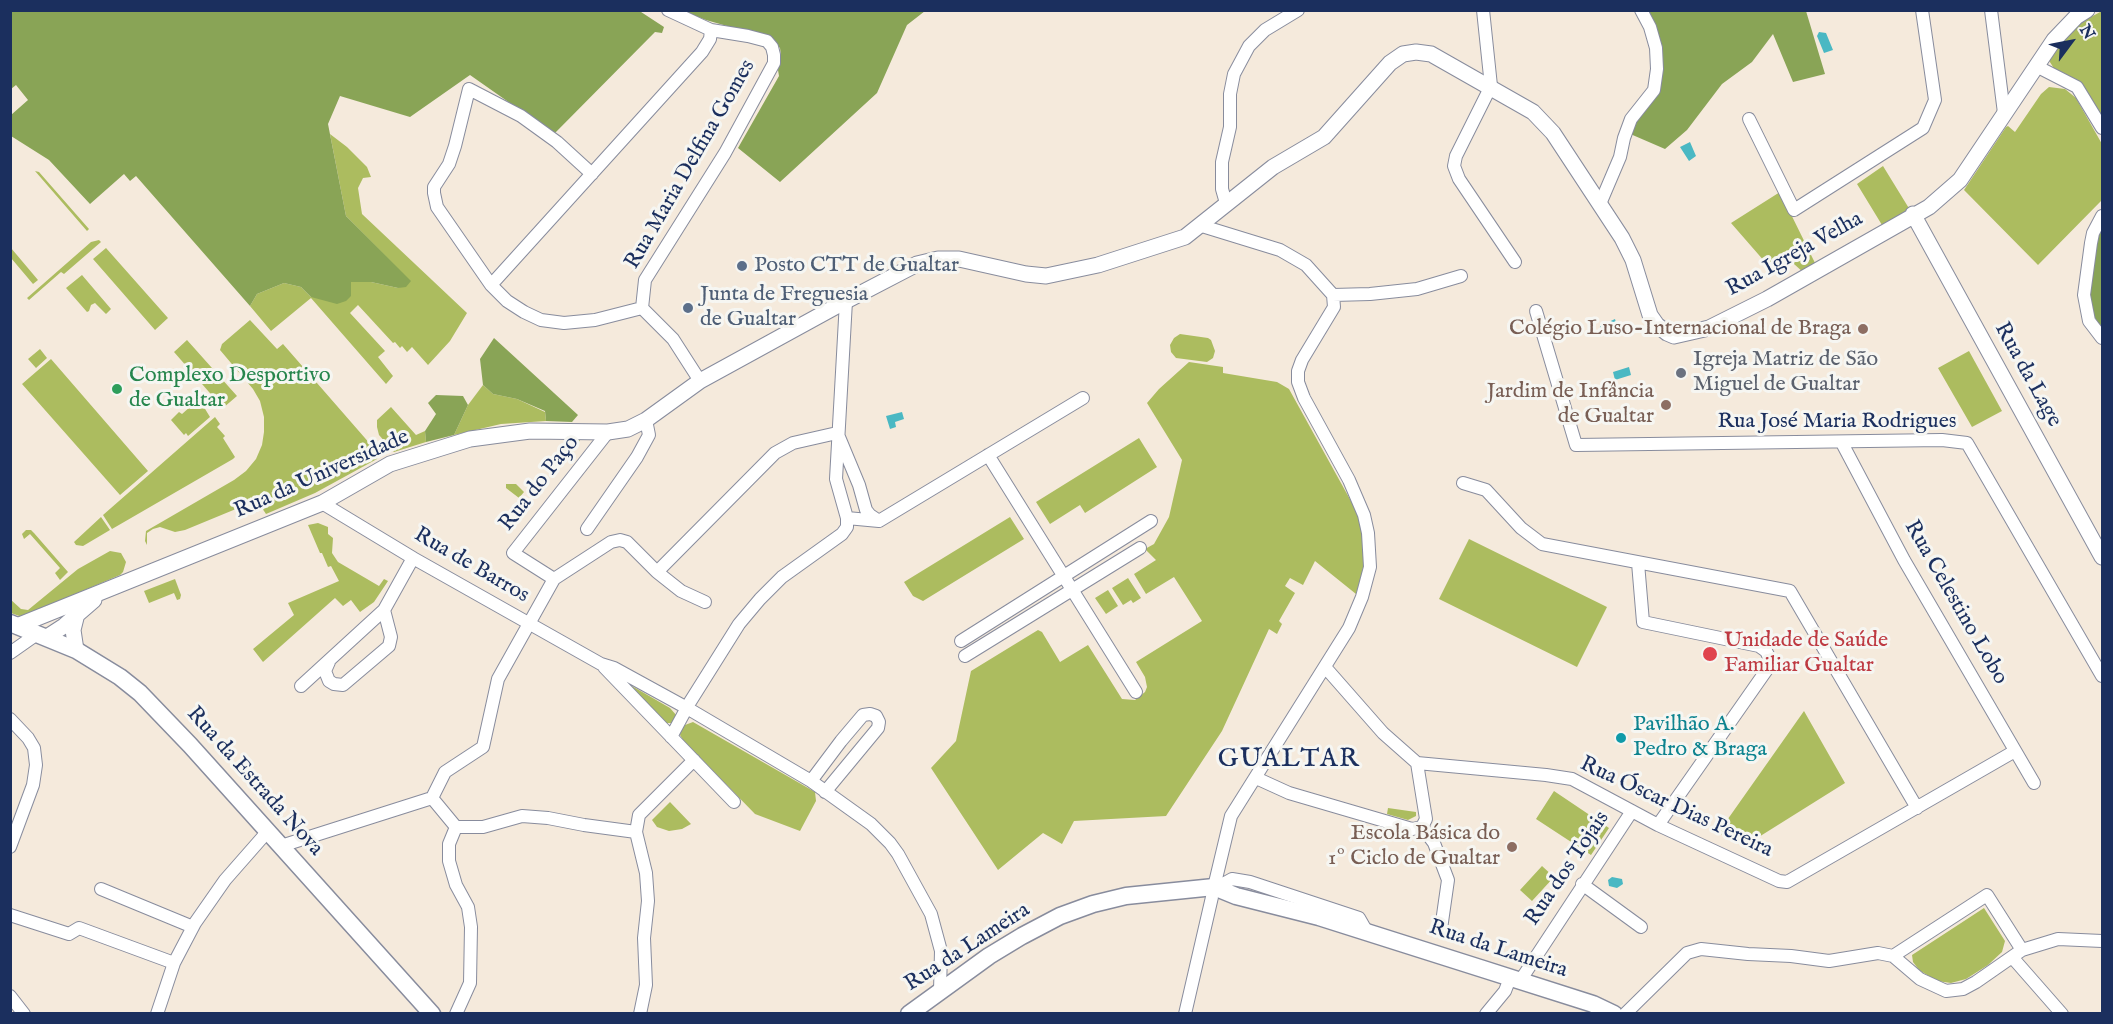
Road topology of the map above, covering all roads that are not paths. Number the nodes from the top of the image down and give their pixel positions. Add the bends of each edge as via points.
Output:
1 (668, 10) edge
2 (1298, 10) edge
3 (1483, 10) edge
4 (1641, 10) edge
5 (1922, 10) edge
6 (1991, 10) edge
7 (2087, 10) edge
8 (711, 30) junction
9 (2036, 66) junction
10 (1491, 86) junction
11 (2004, 113) junction
12 (1749, 119) dead end
13 (2103, 128) edge
14 (592, 174) junction
15 (1226, 203) junction
16 (1600, 204) junction
17 (1913, 214) junction
18 (2103, 216) edge
19 (1202, 226) junction
20 (1622, 238) joint
21 (1515, 262) dead end
22 (1461, 276) dead end
23 (491, 285) junction
24 (1333, 295) junction
25 (846, 301) junction
26 (642, 308) junction
27 (1536, 311) dead end
28 (2103, 338) edge
29 (700, 381) junction
30 (1083, 398) dead end
31 (646, 420) junction
32 (608, 432) junction
33 (837, 433) junction
34 (1842, 443) junction
35 (988, 455) junction
36 (1463, 483) dead end
37 (322, 503) junction
38 (847, 518) junction
39 (879, 521) junction
40 (1151, 521) dead end
41 (587, 529) dead end
42 (1140, 548) dead end
43 (2103, 557) edge
44 (413, 558) junction
45 (1638, 563) junction
46 (657, 572) junction
47 (1063, 576) junction
48 (554, 579) junction
49 (1072, 591) junction
50 (705, 602) dead end
51 (71, 610) junction
52 (384, 610) junction
53 (530, 623) junction
54 (14, 624) edge
55 (42, 635) junction
56 (961, 641) dead end
57 (76, 650) junction
58 (10, 653) edge
59 (965, 656) dead end
60 (329, 661) junction
61 (601, 664) junction
62 (1325, 667) junction
63 (2103, 676) edge
64 (301, 686) dead end
65 (1136, 692) dead end
66 (687, 708) junction
67 (10, 719) edge
68 (671, 737) junction
69 (2015, 751) junction
70 (694, 760) junction
71 (1417, 763) junction
72 (1256, 778) junction
73 (808, 780) junction
74 (2034, 783) dead end
75 (825, 792) junction
76 (432, 798) junction
77 (734, 802) dead end
78 (1917, 808) junction
79 (1632, 811) junction
80 (1658, 825) junction
81 (456, 826) junction
82 (1422, 827) junction
83 (268, 831) junction
84 (636, 832) junction
85 (281, 846) junction
86 (10, 848) edge
87 (1582, 884) junction
88 (101, 889) dead end
89 (1214, 892) junction
90 (10, 915) edge
91 (193, 927) junction
92 (1641, 927) dead end
93 (1441, 929) dead end
94 (1367, 932) junction
95 (2103, 941) edge
96 (941, 951) junction
97 (2017, 954) junction
98 (1893, 956) junction
99 (174, 963) junction
100 (956, 980) junction
101 (1515, 980) junction
102 (940, 991) junction
103 (10, 996) edge
104 (24, 1014) edge
105 (157, 1014) edge
106 (432, 1014) edge
107 (456, 1014) edge
108 (640, 1014) edge
109 (909, 1014) edge
110 (1185, 1014) edge
111 (1486, 1014) edge
112 (1614, 1014) edge
113 (1625, 1014) edge
114 (2062, 1014) edge

1 - 8 street, Rua Maria Delfina Gomes
2 - 15 street via 1265,30 1249,46 1234,74 1230,127 1222,162
3 - 10 street
4 - 16 street via 1656,48 1654,90 1631,119
5 - 12 street via 1935,100 1923,128 1794,210
6 - 11 street
7 - 9 street, Rua Igreja Velha via 2065,27
8 - 14 street via 702,52
8 - 26 street, Rua Maria Delfina Gomes via 766,41 772,47 774,63 725,153 645,280
9 - 11 street, Rua Igreja Velha
9 - 13 street via 2077,87
10 - 15 street, Rua da Universidade via 1431,54 1403,54 1390,63 1324,137 1273,167
10 - 16 street, Rua da Universidade via 1533,112 1553,133
10 - 21 street via 1454,166
11 - 17 street, Rua Igreja Velha via 1960,180 1929,207
14 - 23 street
14 - 23 street via 557,142 521,117 469,89 449,164 434,186 434,193 437,207
15 - 19 street, Rua da Universidade
16 - 20 street, Rua da Universidade
17 - 20 street, Rua Igreja Velha via 1767,299 1709,328 1674,336 1650,315
17 - 43 street, Rua da Lage
18 - 28 street via 2093,233 2084,296 2089,321
19 - 24 street via 1280,250 1306,266
19 - 25 street, Rua da Universidade via 1165,244 1047,276 959,259 938,259 917,264
22 - 24 street via 1417,289
23 - 26 street via 507,301 541,320 595,320
24 - 62 street via 1334,307 1302,360 1298,382 1364,514 1371,567 1348,628
25 - 29 street, Rua da Universidade
25 - 33 street
26 - 29 street via 673,339
27 - 34 street, Rua José Maria Rodrigues via 1576,445
29 - 31 street, Rua da Universidade
30 - 35 street
31 - 32 street, Rua da Universidade via 628,429
31 - 41 street via 649,435
32 - 37 street, Rua da Universidade via 530,430 470,439 390,464
32 - 48 street, Rua do Paço via 513,553
33 - 38 street via 836,479
33 - 39 street via 866,510
33 - 46 street via 793,443 775,453
34 - 63 street, Rua José Maria Rodrigues via 1967,443
34 - 69 street, Rua Celestino Lobo via 1904,560
35 - 39 street
35 - 47 street
36 - 45 street via 1486,490 1521,528 1542,544
37 - 44 street, Rua de Barros
37 - 51 street, Rua da Universidade via 111,589
38 - 39 street
38 - 66 street via 842,534 760,599 739,624
40 - 47 street
42 - 49 street
44 - 52 street
44 - 53 street, Rua de Barros
45 - 78 street via 1790,591
45 - 80 street via 1643,622 1759,646 1770,659 1768,668
46 - 48 street via 627,542 620,540
46 - 50 street via 681,591
47 - 49 street
47 - 56 street
48 - 53 street
49 - 59 street
49 - 65 street
51 - 54 street, Rua da Universidade
51 - 55 street, Rua da Universidade
51 - 57 street
52 - 60 street
52 - 60 street via 391,637 389,646 343,685 328,681 325,671
53 - 61 street, Rua de Barros
53 - 76 street via 498,679 483,747 445,771
54 - 55 main road, Rua da Estrada Nova
55 - 57 main road, Rua da Estrada Nova
55 - 58 street
57 - 83 main road, Rua da Estrada Nova via 140,693
60 - 64 street
61 - 66 street
61 - 68 street
62 - 71 street via 1383,733
62 - 72 street
66 - 68 street
66 - 73 street
67 - 86 street via 34,748 36,765 33,785
68 - 70 street
69 - 74 street, Rua Celestino Lobo
69 - 78 street, Rua Óscar Dias Pereira
70 - 77 street
70 - 84 street via 639,815
71 - 79 street, Rua Óscar Dias Pereira via 1572,779
71 - 82 street via 1426,819
72 - 82 street via 1289,793 1390,824
72 - 89 street via 1229,822
73 - 75 street
73 - 75 street via 864,715 876,716 879,728
75 - 96 street via 871,824 890,843 923,897
76 - 81 street
76 - 85 street
78 - 80 street, Rua Óscar Dias Pereira via 1787,882
79 - 80 street, Rua Óscar Dias Pereira
79 - 87 street, Rua dos Tojais
81 - 84 street via 483,827 522,816
81 - 107 street via 449,844 449,861 468,908 471,927 470,983
82 - 93 street via 1434,843 1448,880
83 - 85 main road, Rua da Estrada Nova
83 - 91 street via 225,880
84 - 108 street via 648,901 644,938 646,986
85 - 106 main road, Rua da Estrada Nova
87 - 92 street
87 - 101 street, Rua dos Tojais
88 - 91 street
89 - 94 main road, Rua da Lameira
89 - 94 street, Rua da Lameira via 1232,879 1250,882 1359,918
89 - 100 main road, Rua da Lameira via 1126,896 1093,904 1022,936
89 - 110 street
90 - 99 street via 69,934 79,928
91 - 99 street
94 - 101 main road, Rua da Lameira
95 - 97 street via 2058,939
96 - 100 street
96 - 102 street
97 - 98 street via 1976,982 1946,991 1920,979
97 - 98 street via 1987,895
97 - 114 street
98 - 113 street via 1878,953 1829,961 1701,949 1688,953
99 - 105 street
100 - 102 main road, Rua da Lameira
101 - 111 street, Rua dos Tojais
101 - 112 main road, Rua da Lameira
102 - 109 main road, Rua da Lameira
103 - 104 street

